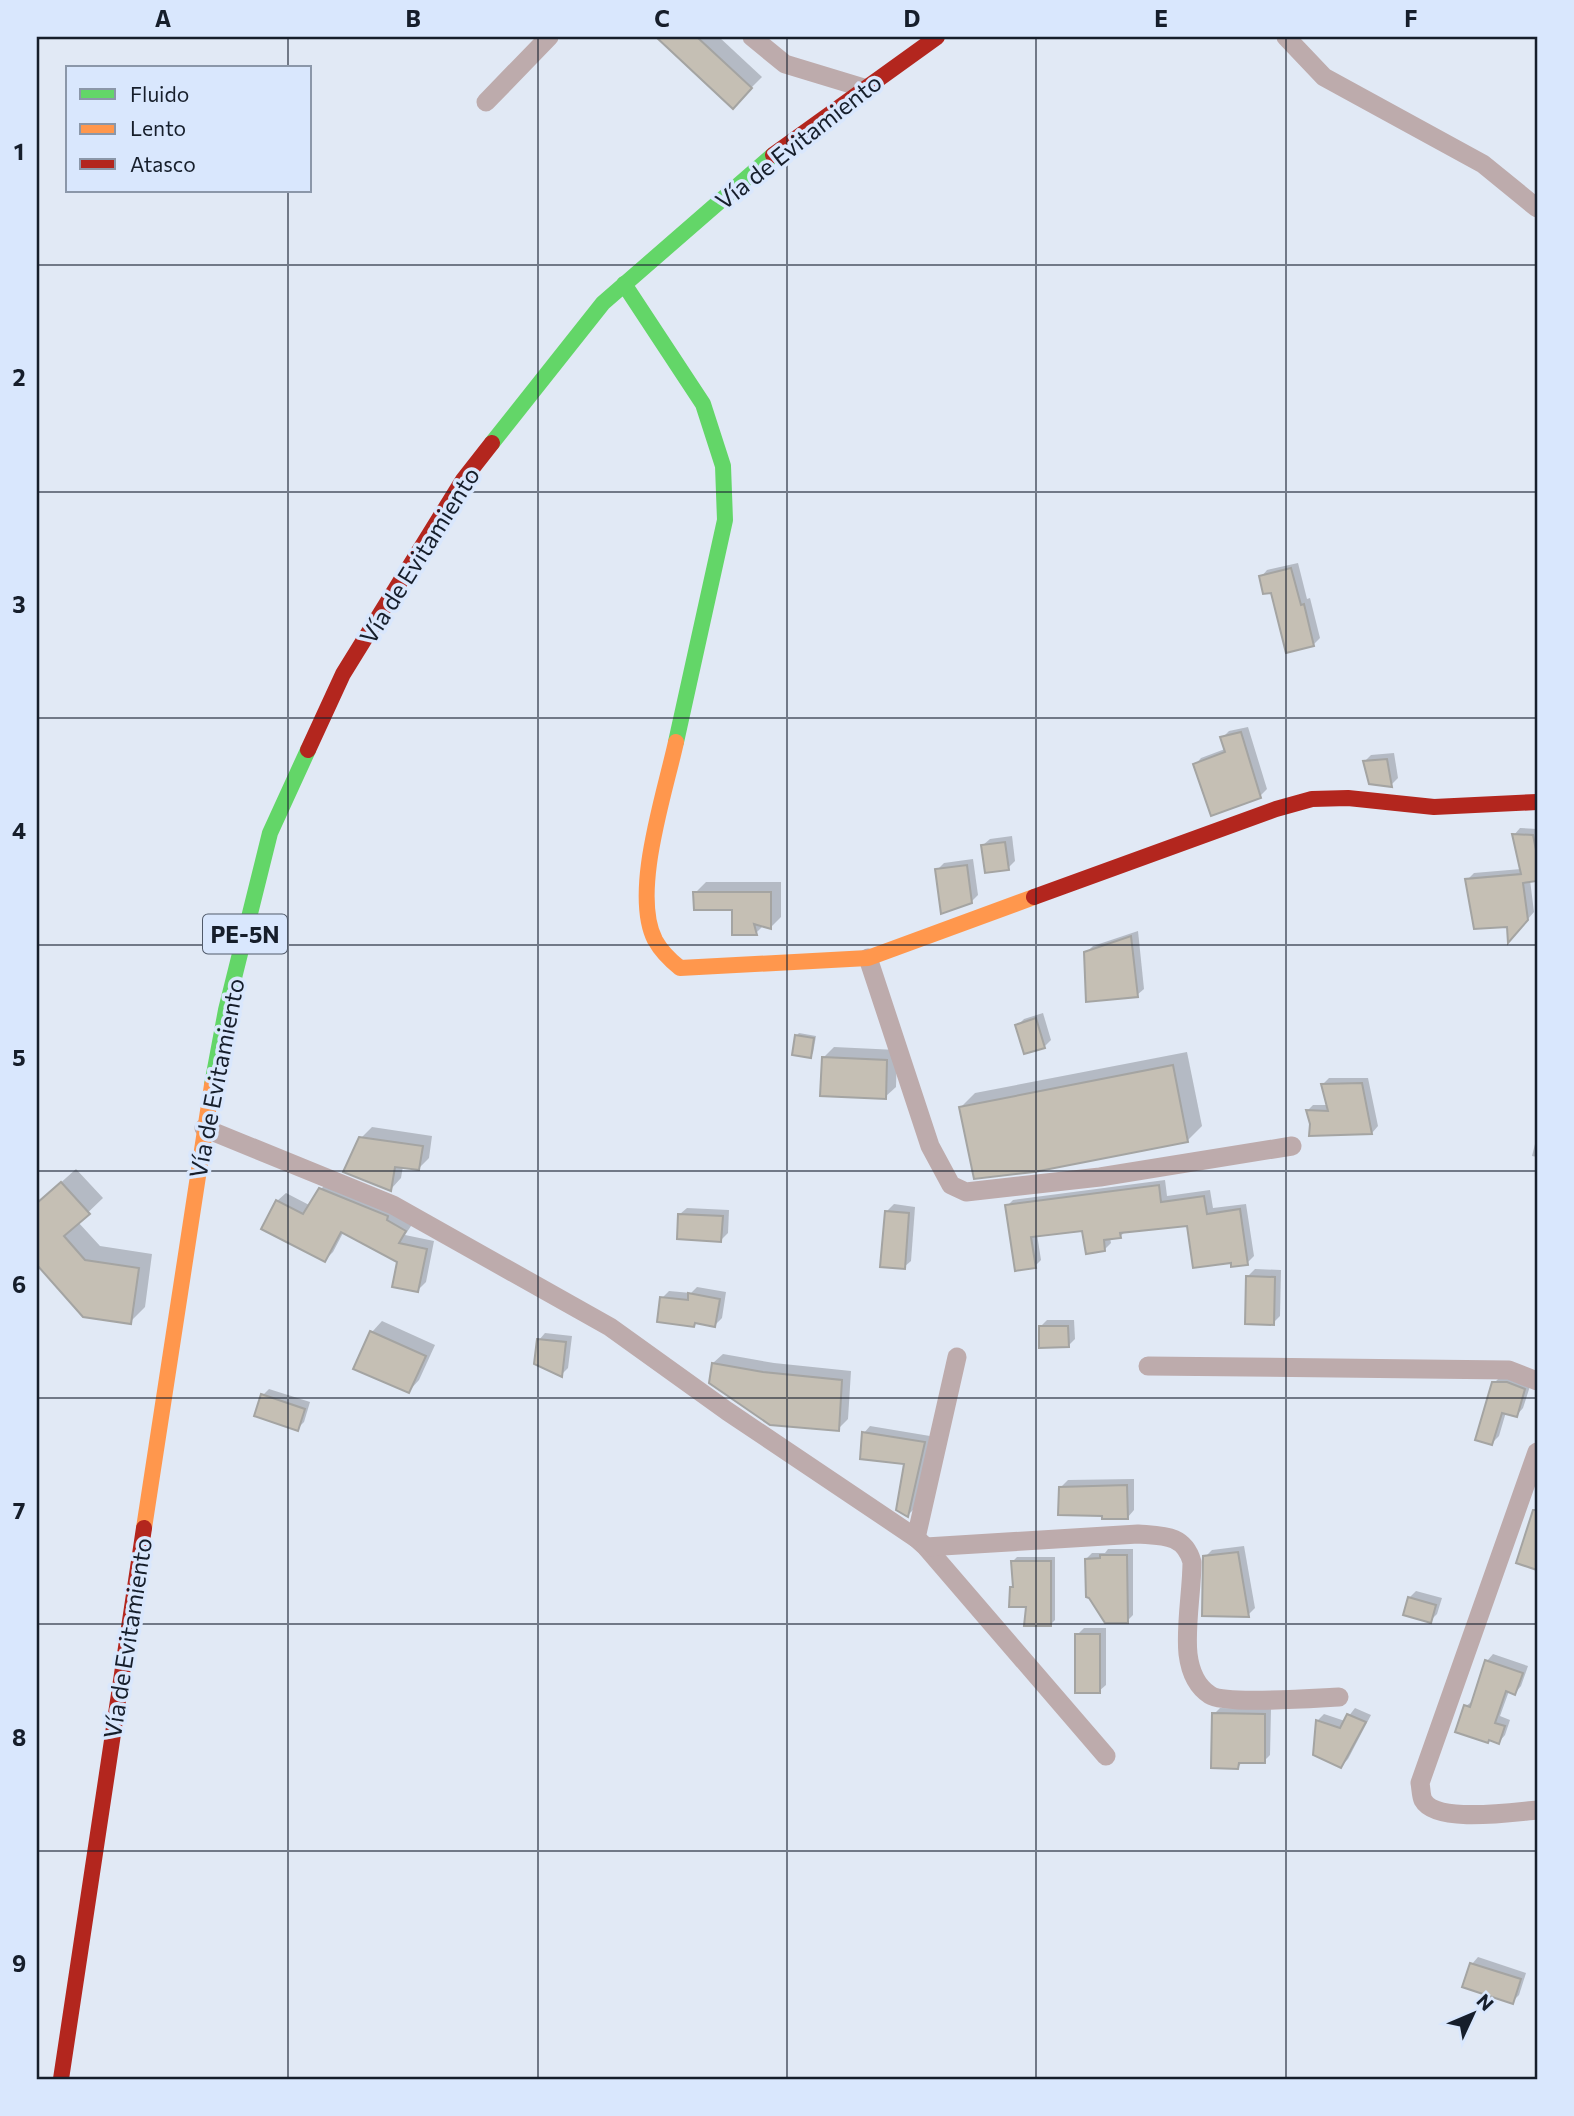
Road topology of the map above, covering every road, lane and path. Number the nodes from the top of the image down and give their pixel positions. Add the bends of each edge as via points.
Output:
1 (752, 37) edge
2 (937, 37) edge
3 (1286, 37) edge
4 (540, 40) edge
5 (864, 88) junction
6 (486, 102) dead end
7 (1537, 208) edge
8 (624, 284) junction
9 (1537, 802) edge
10 (868, 958) junction
11 (204, 1128) junction
12 (1292, 1146) dead end
13 (957, 1357) dead end
14 (1148, 1366) dead end
15 (1537, 1381) edge
16 (1537, 1452) edge
17 (921, 1542) junction
18 (1339, 1697) dead end
19 (1106, 1756) dead end
20 (1537, 1810) edge
21 (61, 2079) edge

1 - 5 street via 785,64
2 - 5 main road, Vía de Evitamiento / PE-5N
3 - 7 street via 1325,77 1483,164
4 - 6 street
5 - 8 main road, Vía de Evitamiento / PE-5N via 776,152
8 - 10 main road via 703,404 723,466 725,520 648,867 649,923 659,947 680,968
8 - 11 main road, Vía de Evitamiento / PE-5N via 603,303 463,481 343,674 270,833 226,1010
9 - 10 main road via 1434,807 1312,799
10 - 12 street via 930,1146 951,1185 966,1192 1100,1177
11 - 17 street via 393,1205 610,1327
11 - 21 main road, Vía de Evitamiento / PE-5N
13 - 17 street
14 - 15 street via 1509,1370
16 - 20 street via 1420,1783 1423,1800 1441,1812
17 - 18 street via 1138,1534 1177,1541 1188,1550 1192,1562 1188,1651 1198,1685 1212,1697 1233,1699
17 - 19 street

